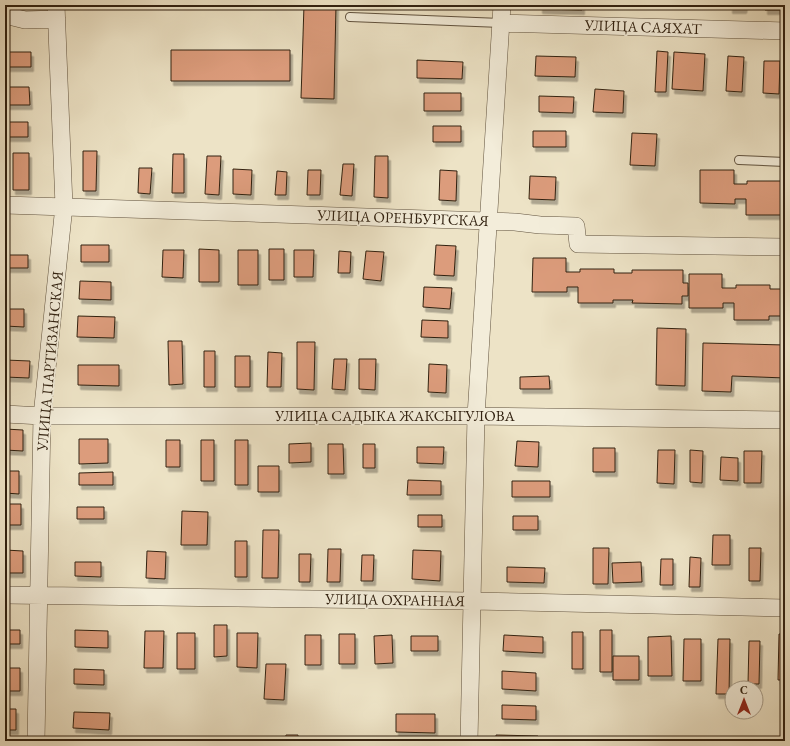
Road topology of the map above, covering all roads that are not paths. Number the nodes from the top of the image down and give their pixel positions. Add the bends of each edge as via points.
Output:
1 (502, 5) edge
2 (56, 12) edge
3 (5, 15) edge
4 (350, 17) dead end
5 (501, 22) junction
6 (785, 31) edge
7 (739, 160) dead end
8 (785, 162) edge
9 (5, 205) edge
10 (64, 206) junction
11 (489, 221) junction
12 (785, 247) edge
13 (5, 414) edge
14 (42, 416) junction
15 (476, 416) junction
16 (785, 420) edge
17 (5, 595) edge
18 (38, 596) junction
19 (472, 601) junction
20 (785, 608) edge
21 (36, 741) edge
22 (469, 741) edge

1 - 5 street
2 - 3 street via 25,20
2 - 10 street, УЛИЦА ПАРТИЗАНСКАЯ
4 - 5 lane
5 - 6 street, УЛИЦА САЯХАТ
5 - 11 street
7 - 8 lane
9 - 10 street, УЛИЦА ОРЕНБУРГСКАЯ
10 - 11 street, УЛИЦА ОРЕНБУРГСКАЯ
10 - 14 street, УЛИЦА ПАРТИЗАНСКАЯ
11 - 12 street, УЛИЦА ОРЕНБУРГСКАЯ via 576,226 578,244
11 - 15 street
13 - 14 street, УЛИЦА САДЫКА ЖАКСЫГУЛОВА
14 - 15 street, УЛИЦА САДЫКА ЖАКСЫГУЛОВА
14 - 18 street, УЛИЦА ПАРТИЗАНСКАЯ
15 - 16 street, УЛИЦА САДЫКА ЖАКСЫГУЛОВА
15 - 19 street
17 - 18 street, УЛИЦА ОХРАННАЯ
18 - 19 street, УЛИЦА ОХРАННАЯ
18 - 21 street, УЛИЦА ПАРТИЗАНСКАЯ
19 - 20 street, УЛИЦА ОХРАННАЯ
19 - 22 street

